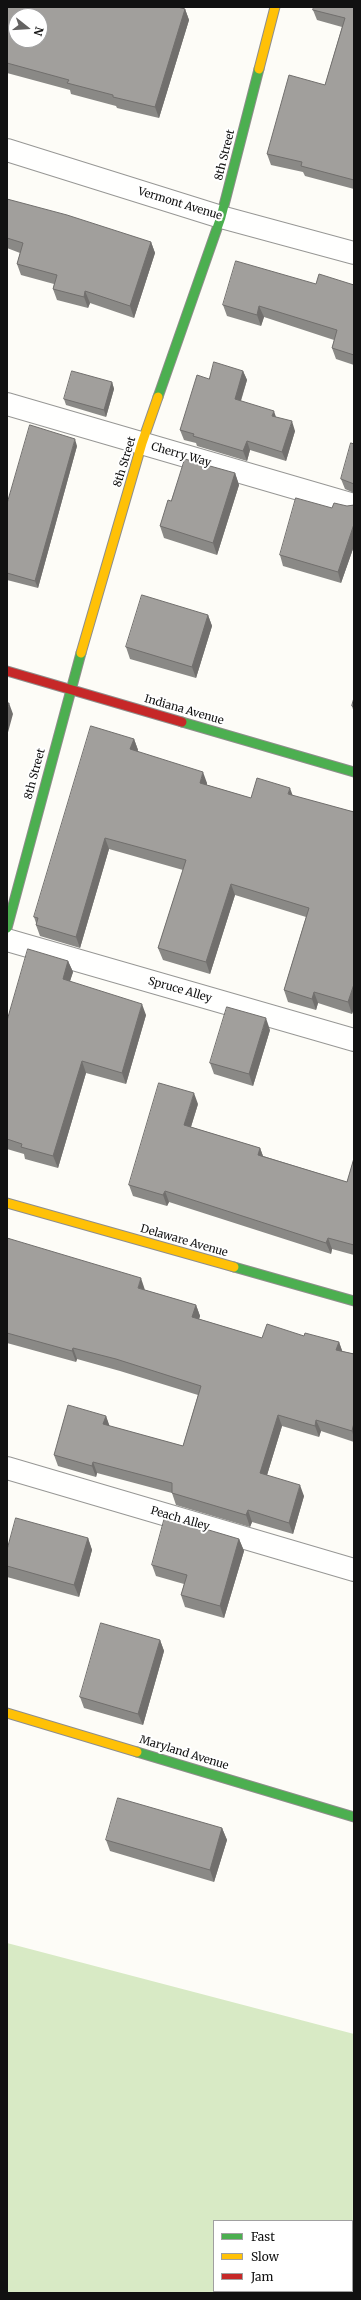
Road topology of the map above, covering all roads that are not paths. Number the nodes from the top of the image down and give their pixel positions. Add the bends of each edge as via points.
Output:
1 (275, 7) edge
2 (7, 150) edge
3 (221, 217) junction
4 (354, 253) edge
5 (7, 404) edge
6 (142, 444) junction
7 (354, 505) edge
8 (7, 671) edge
9 (70, 690) junction
10 (354, 772) edge
11 (7, 928) edge
12 (7, 940) edge
13 (354, 1040) edge
14 (7, 1203) edge
15 (354, 1301) edge
16 (7, 1468) edge
17 (354, 1570) edge
18 (7, 1713) edge
19 (354, 1817) edge

1 - 3 street, 8th Street
2 - 3 street, Vermont Avenue
3 - 4 street, Vermont Avenue
3 - 6 street, 8th Street
5 - 6 street, Cherry Way
6 - 7 street, Cherry Way
6 - 9 street, 8th Street
8 - 9 street, Indiana Avenue
9 - 10 street, Indiana Avenue
9 - 11 street, 8th Street
12 - 13 street, Spruce Alley
14 - 15 street, Delaware Avenue
16 - 17 street, Peach Alley
18 - 19 street, Maryland Avenue

